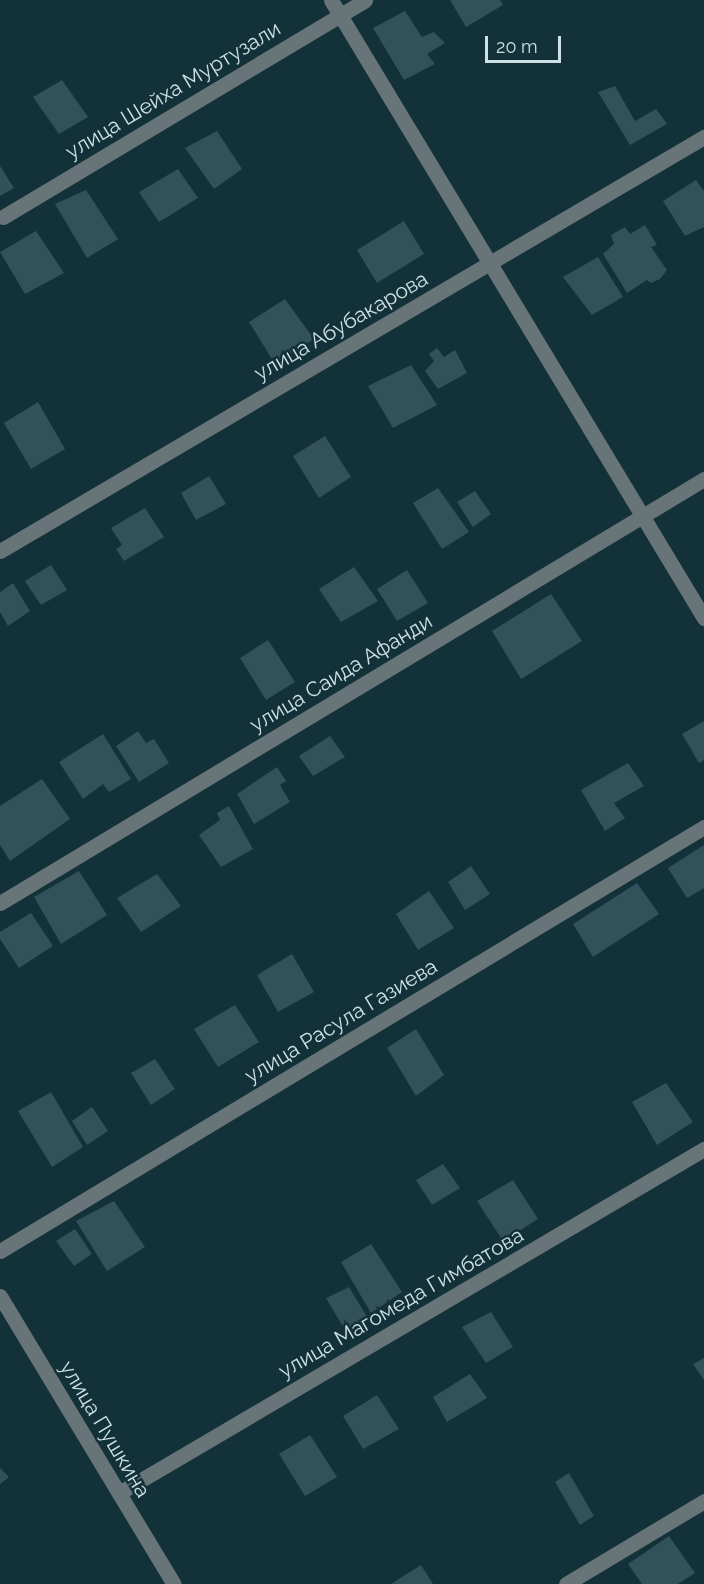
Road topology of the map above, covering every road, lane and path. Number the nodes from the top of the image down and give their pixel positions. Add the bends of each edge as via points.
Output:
1 (331, 0) edge
2 (365, 0) edge
3 (340, 15) junction
4 (704, 137) edge
5 (3, 217) dead end
6 (490, 263) junction
7 (704, 479) edge
8 (642, 516) junction
9 (0, 551) edge
10 (704, 618) edge
11 (704, 827) edge
12 (0, 903) edge
13 (704, 1149) edge
14 (0, 1251) edge
15 (0, 1296) edge
16 (119, 1493) junction
17 (704, 1501) edge
18 (174, 1584) edge
19 (566, 1584) edge

1 - 3 street
2 - 3 street, улица Шейха Муртузали
3 - 5 street, улица Шейха Муртузали
3 - 6 street
4 - 6 street, улица Абубакарова
6 - 8 street
6 - 9 street, улица Абубакарова
7 - 8 street, улица Саида Афанди
8 - 10 street
8 - 12 street, улица Саида Афанди
11 - 14 street, улица Расула Газиева
13 - 16 street, улица Магомеда Гимбатова
15 - 16 street, улица Пушкина
16 - 18 street, улица Пушкина
17 - 19 street

